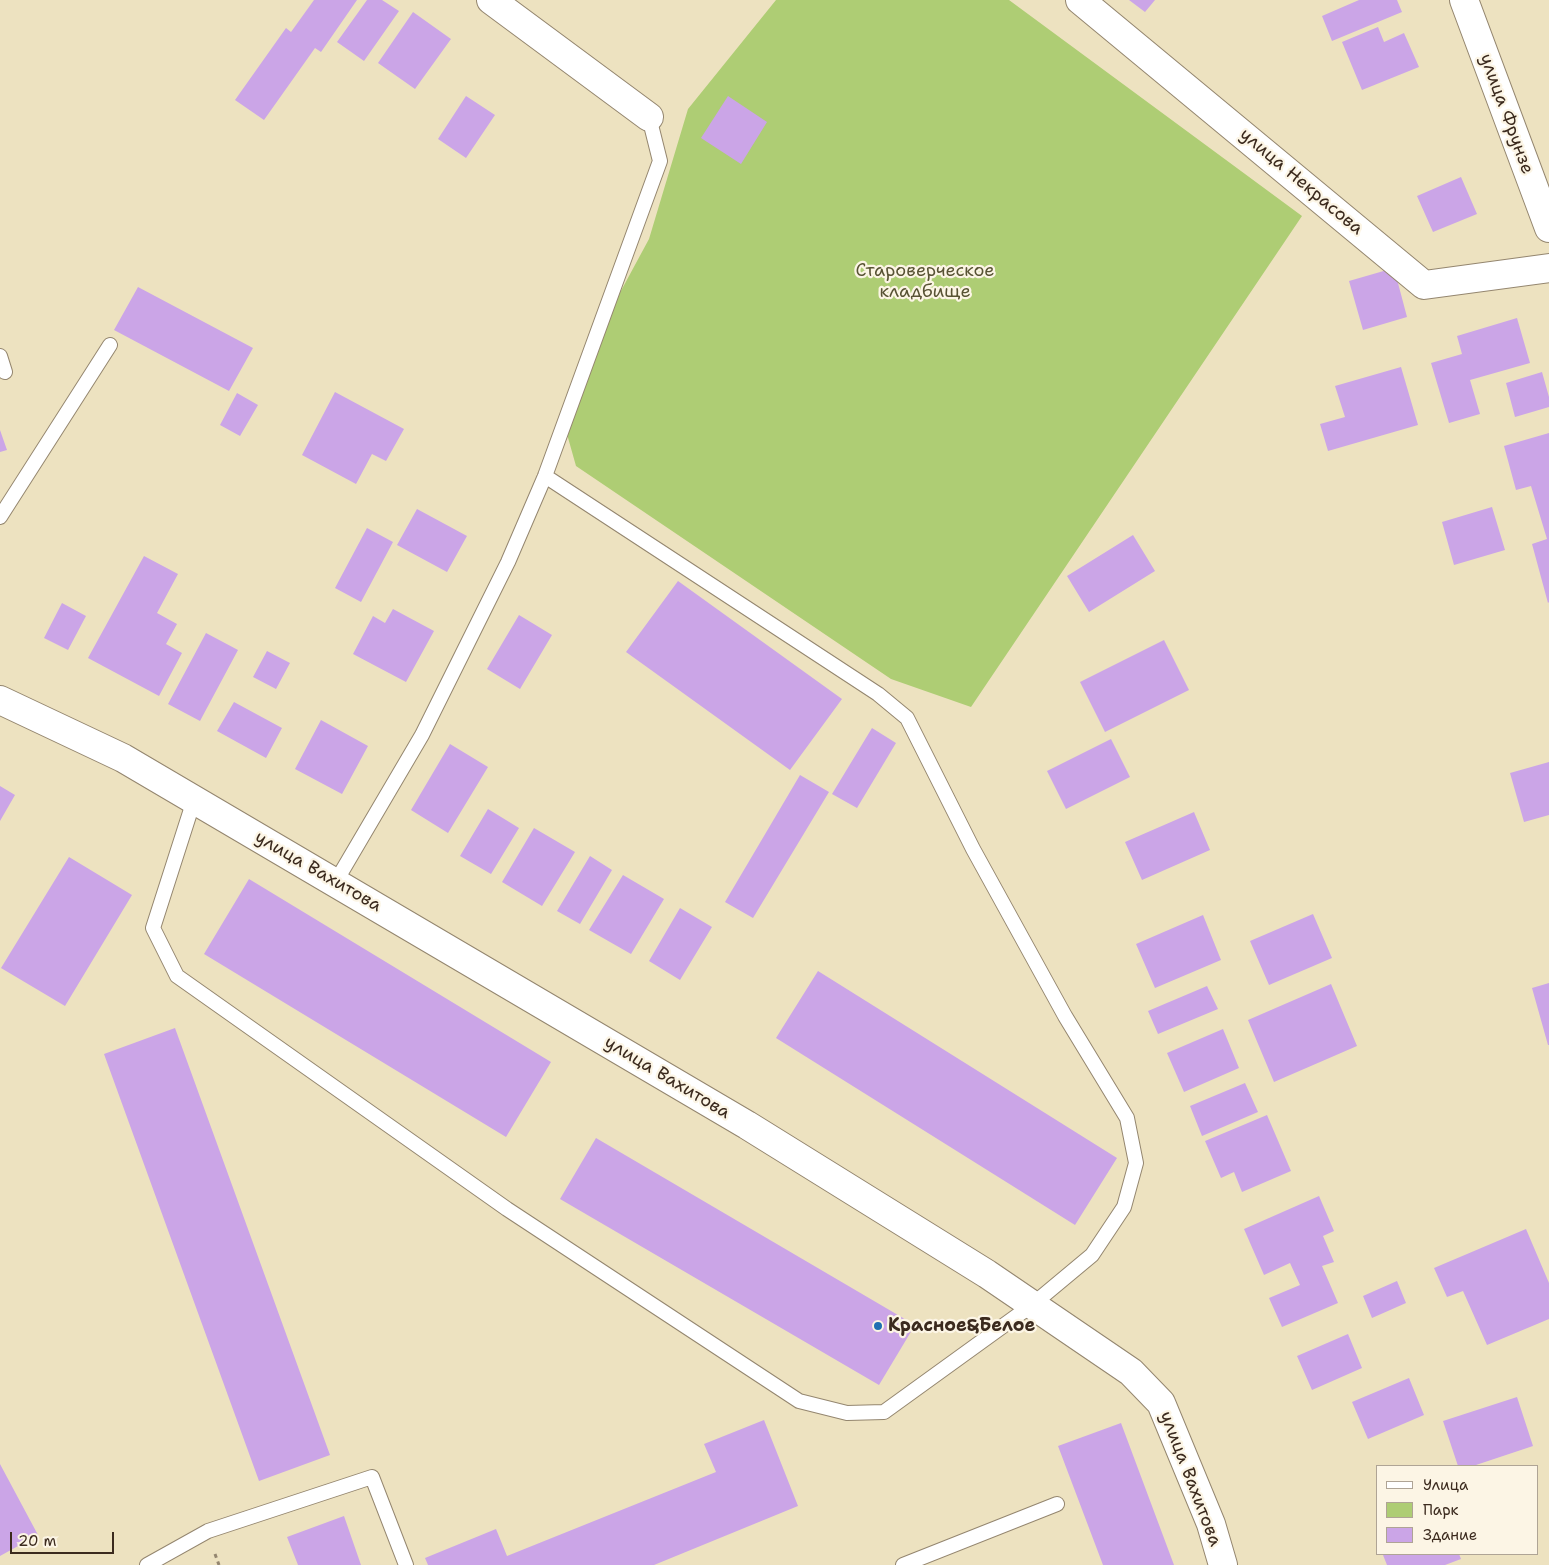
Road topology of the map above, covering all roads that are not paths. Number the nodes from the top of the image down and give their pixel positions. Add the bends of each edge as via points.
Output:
1 (491, 0) edge
2 (1080, 0) edge
3 (1464, 0) edge
4 (649, 117) joint
5 (1549, 228) edge
6 (1549, 268) edge
7 (110, 345) dead end
8 (0, 356) edge
9 (5, 372) dead end
10 (545, 476) junction
11 (0, 517) edge
12 (0, 700) edge
13 (194, 800) junction
14 (335, 883) junction
15 (1032, 1304) junction
16 (1056, 1504) dead end
17 (147, 1565) edge
18 (406, 1565) edge
19 (903, 1565) edge
20 (1222, 1565) edge

1 - 4 street
2 - 6 street, улица Некрасова via 1424,284
3 - 5 street, улица Фрунзе
4 - 10 lane via 660,161
7 - 11 lane
8 - 9 lane
10 - 14 lane via 508,562 422,735
10 - 15 lane via 878,694 907,718 978,858 1065,1016 1127,1118 1136,1162 1124,1207 1092,1255
12 - 13 street, улица Вахитова via 123,758
13 - 14 street, улица Вахитова
13 - 15 lane via 153,928 177,976 507,1209 799,1401 847,1413 884,1412
14 - 15 street, улица Вахитова via 747,1125
15 - 20 street, улица Вахитова via 1131,1372 1161,1403 1211,1524
16 - 19 lane
17 - 18 lane via 208,1531 372,1477

